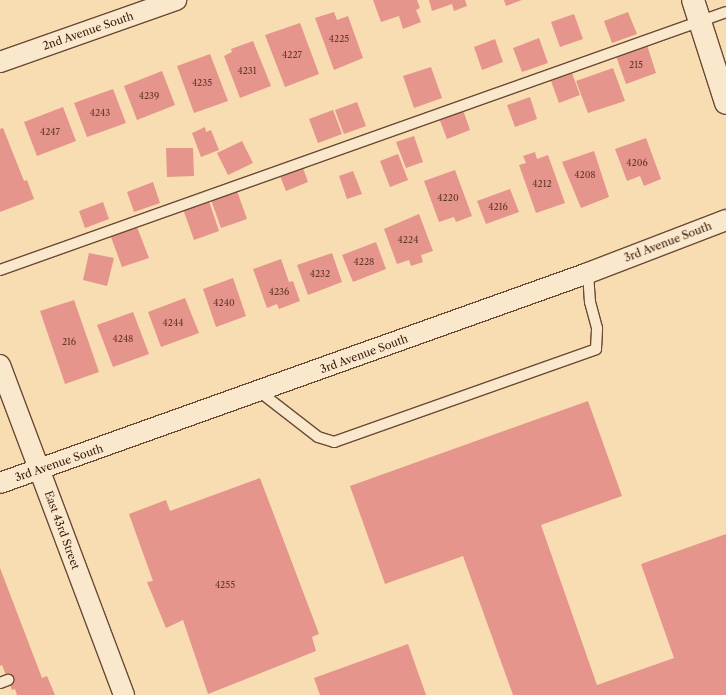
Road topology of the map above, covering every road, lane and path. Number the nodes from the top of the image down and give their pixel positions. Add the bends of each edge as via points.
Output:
1 (176, 0) edge
2 (693, 0) edge
3 (726, 12) edge
4 (701, 21) junction
5 (0, 62) edge
6 (726, 103) edge
7 (726, 220) edge
8 (0, 270) edge
9 (588, 273) junction
10 (0, 365) edge
11 (260, 392) junction
12 (40, 468) junction
13 (0, 483) edge
14 (124, 695) edge

1 - 5 street, 2nd Avenue South
2 - 4 street
3 - 4 lane
4 - 6 street
4 - 8 lane
7 - 9 street, 3rd Avenue South
9 - 11 street, 3rd Avenue South
9 - 11 lane via 590,302 597,328 596,349 334,442 318,437
10 - 12 street, East 43rd Street
11 - 12 street, 3rd Avenue South
12 - 13 street, 3rd Avenue South
12 - 14 street, East 43rd Street

